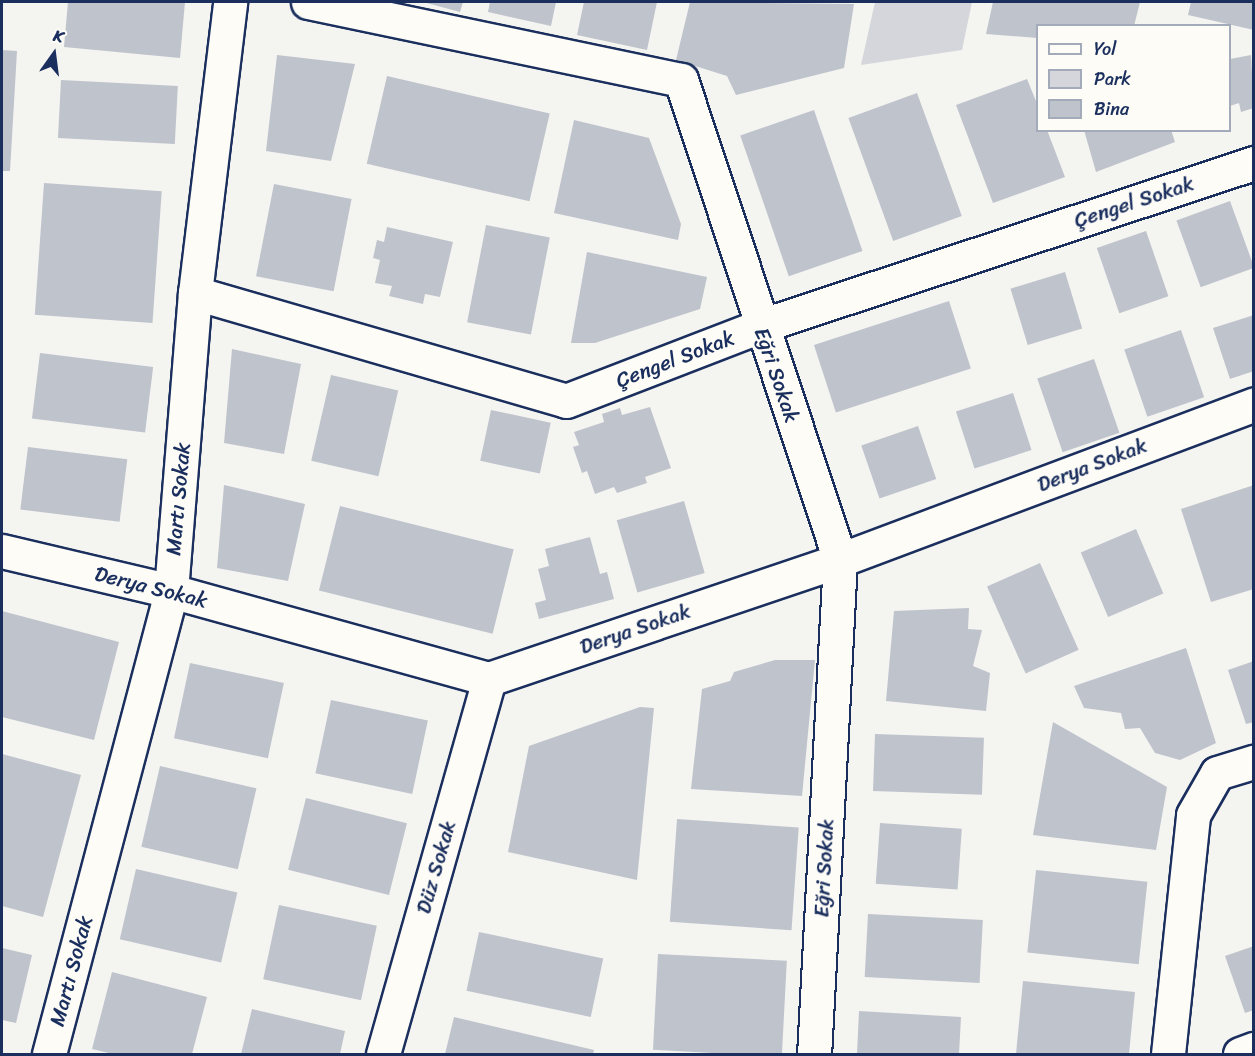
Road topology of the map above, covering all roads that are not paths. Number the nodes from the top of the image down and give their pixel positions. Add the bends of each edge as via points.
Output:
1 (230, 2) edge
2 (308, 2) edge
3 (1254, 163) edge
4 (195, 293) junction
5 (760, 326) junction
6 (1254, 404) edge
7 (2, 551) edge
8 (840, 560) junction
9 (171, 591) junction
10 (489, 679) junction
11 (1254, 762) edge
12 (1254, 1049) edge
13 (49, 1054) edge
14 (383, 1054) edge
15 (814, 1054) edge
16 (1168, 1054) edge
17 (1240, 1054) edge

1 - 4 street, Martı Sokak
2 - 5 street, Eğri Sokak via 681,80
3 - 5 street, Çengel Sokak
4 - 5 street, Çengel Sokak via 566,401
4 - 9 street, Martı Sokak
5 - 8 street, Eğri Sokak
6 - 8 street, Derya Sokak
7 - 9 street, Derya Sokak
8 - 10 street, Derya Sokak
8 - 15 street, Eğri Sokak
9 - 10 street, Derya Sokak
9 - 13 street, Martı Sokak
10 - 14 street, Düz Sokak
11 - 16 street via 1217,774 1193,814
12 - 17 street

